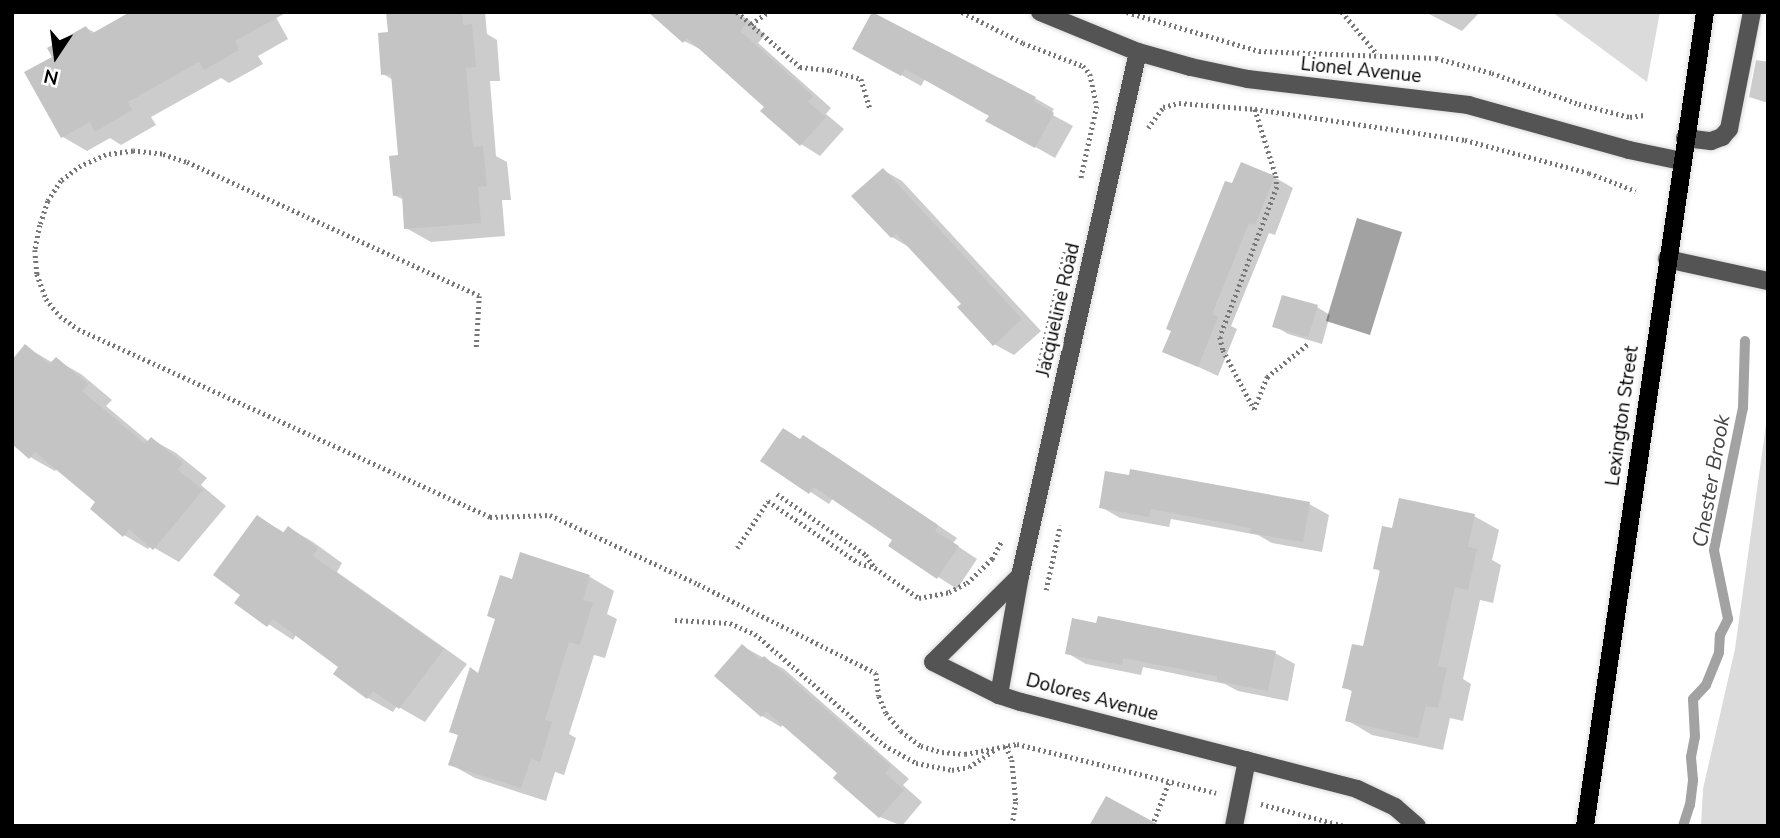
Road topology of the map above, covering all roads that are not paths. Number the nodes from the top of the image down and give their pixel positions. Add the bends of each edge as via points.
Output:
1 (1040, 12) edge
2 (1705, 12) edge
3 (1752, 12) edge
4 (1138, 52) junction
5 (1685, 138) junction
6 (1681, 161) junction
7 (1667, 259) junction
8 (1768, 281) edge
9 (1020, 576) junction
10 (999, 695) junction
11 (1247, 760) junction
12 (1234, 826) edge
13 (1418, 826) edge
14 (1585, 826) edge

1 - 4 street, Lionel Avenue
2 - 5 main road, Lexington Street
3 - 5 street via 1729,129 1711,141
4 - 6 street, Lionel Avenue via 1248,79 1468,105
4 - 9 street, Jacqueline Road
5 - 6 main road, Lexington Street
6 - 7 main road, Lexington Street
7 - 8 street
7 - 14 main road, Lexington Street
9 - 10 street, Jacqueline Road
9 - 10 street, Dolores Avenue via 933,662
10 - 11 street, Dolores Avenue
11 - 12 street
11 - 13 street, Dolores Avenue via 1357,789 1395,807

